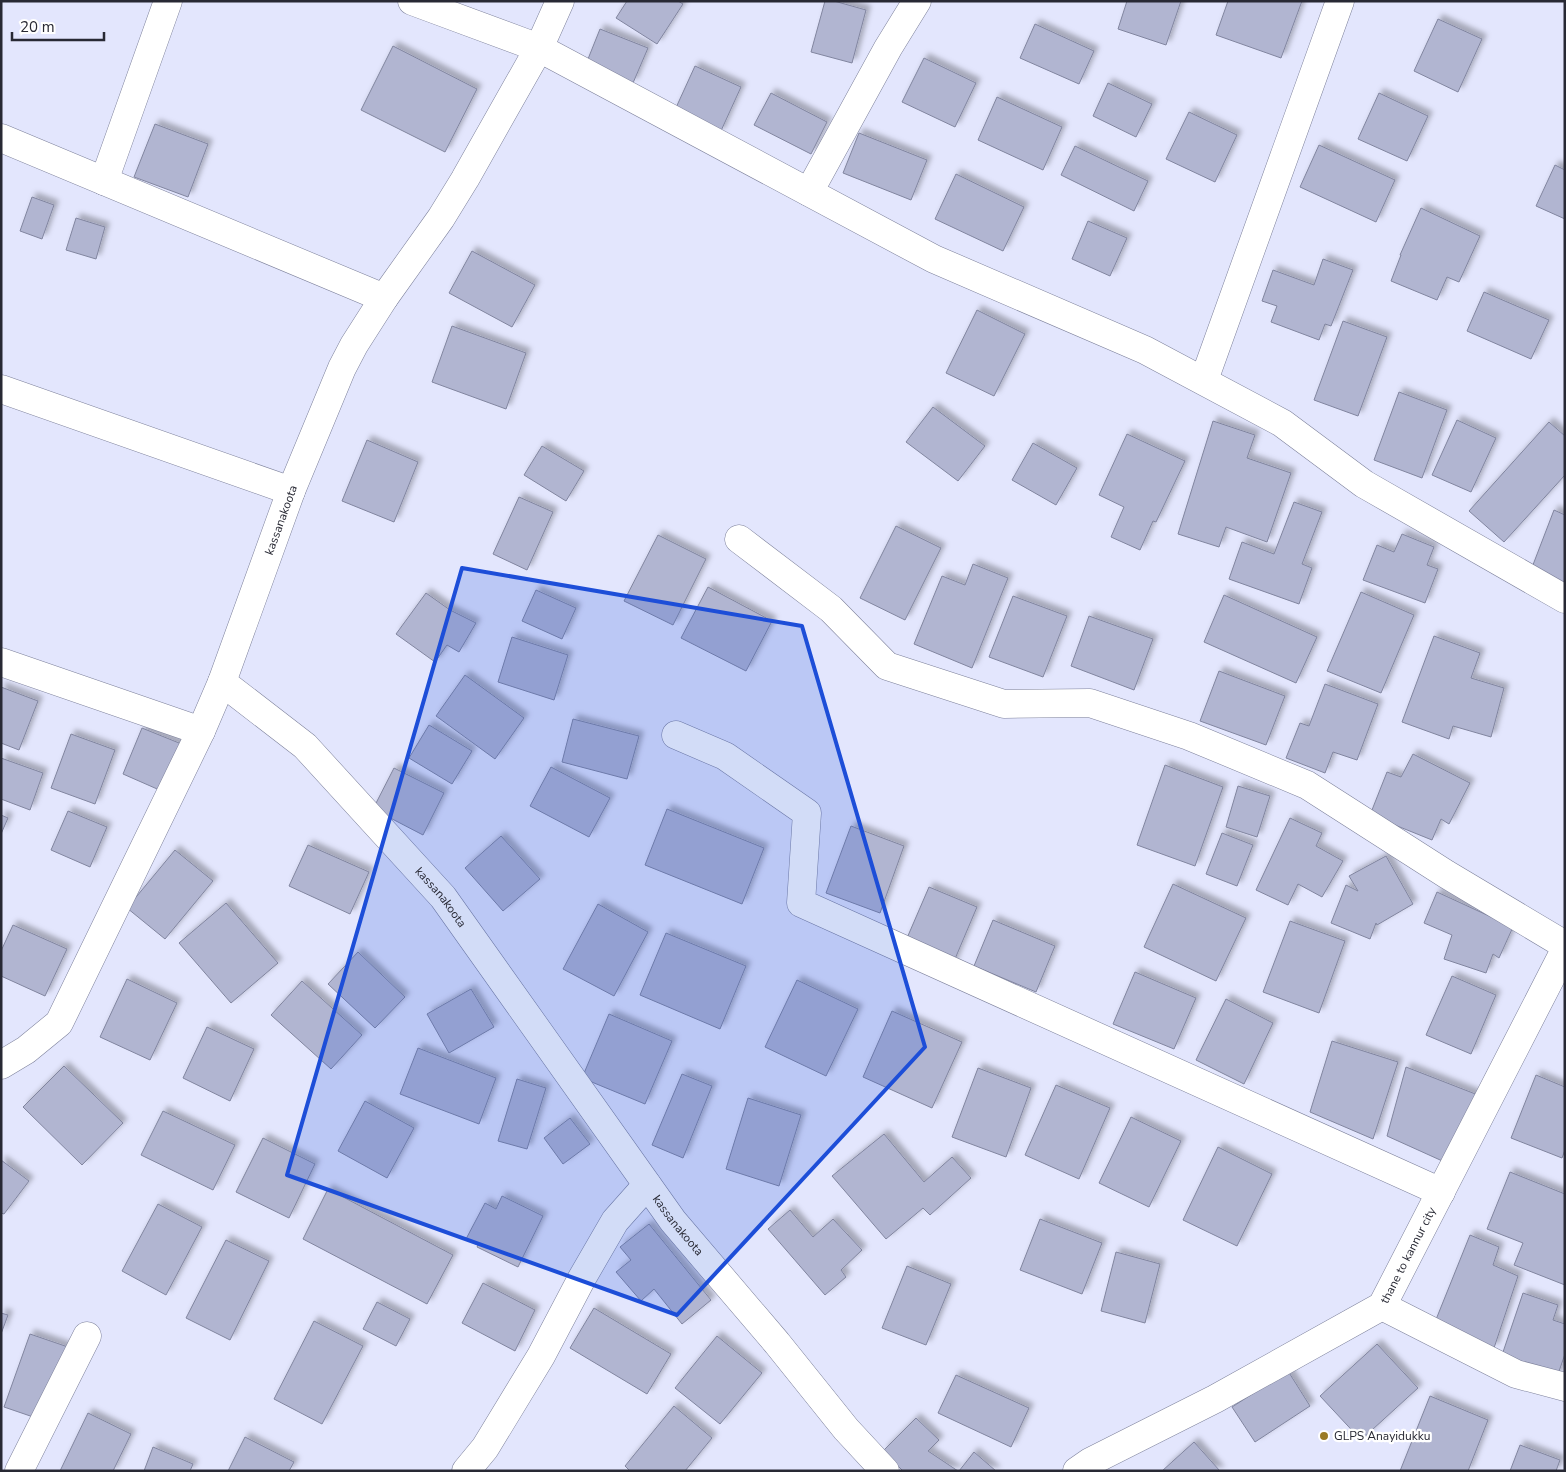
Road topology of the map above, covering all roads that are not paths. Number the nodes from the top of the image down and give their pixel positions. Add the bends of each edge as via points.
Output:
1 (168, 1) edge
2 (412, 1) edge
3 (560, 1) edge
4 (917, 1) edge
5 (1340, 1) edge
6 (539, 48) junction
7 (1, 138) edge
8 (104, 181) junction
9 (809, 192) junction
10 (384, 298) junction
11 (1204, 380) junction
12 (1, 389) edge
13 (291, 491) junction
14 (739, 539) dead end
15 (1565, 599) edge
16 (1, 662) edge
17 (222, 682) junction
18 (201, 731) junction
19 (676, 735) dead end
20 (1565, 945) edge
21 (1565, 950) edge
22 (1, 1065) edge
23 (648, 1185) junction
24 (1441, 1192) junction
25 (1382, 1306) junction
26 (87, 1336) dead end
27 (1565, 1387) edge
28 (19, 1471) edge
29 (466, 1471) edge
30 (885, 1471) edge
31 (1078, 1471) edge

1 - 8 street
2 - 6 street
3 - 6 street, kassanakoota
4 - 9 street
5 - 11 street
6 - 9 street
6 - 10 street, kassanakoota via 441,218
7 - 8 street
8 - 10 street
9 - 11 street via 934,259 1145,350
10 - 13 street, kassanakoota via 342,368
11 - 15 street via 1282,422 1364,484
12 - 13 street
13 - 17 street, kassanakoota
14 - 20 street via 831,610 887,666 1004,704 1090,703 1189,736 1307,785
16 - 18 street
17 - 18 street
17 - 23 street, kassanakoota via 305,746 443,897
18 - 22 street via 59,1023 26,1050
19 - 24 street via 725,756 807,813 801,903
21 - 24 street, thane to kannur city
23 - 29 street via 616,1221 541,1356 485,1448
23 - 30 street, kassanakoota via 673,1221 846,1429
24 - 25 street, thane to kannur city
25 - 27 street via 1516,1374
25 - 31 street, thane to kannur city
26 - 28 street

